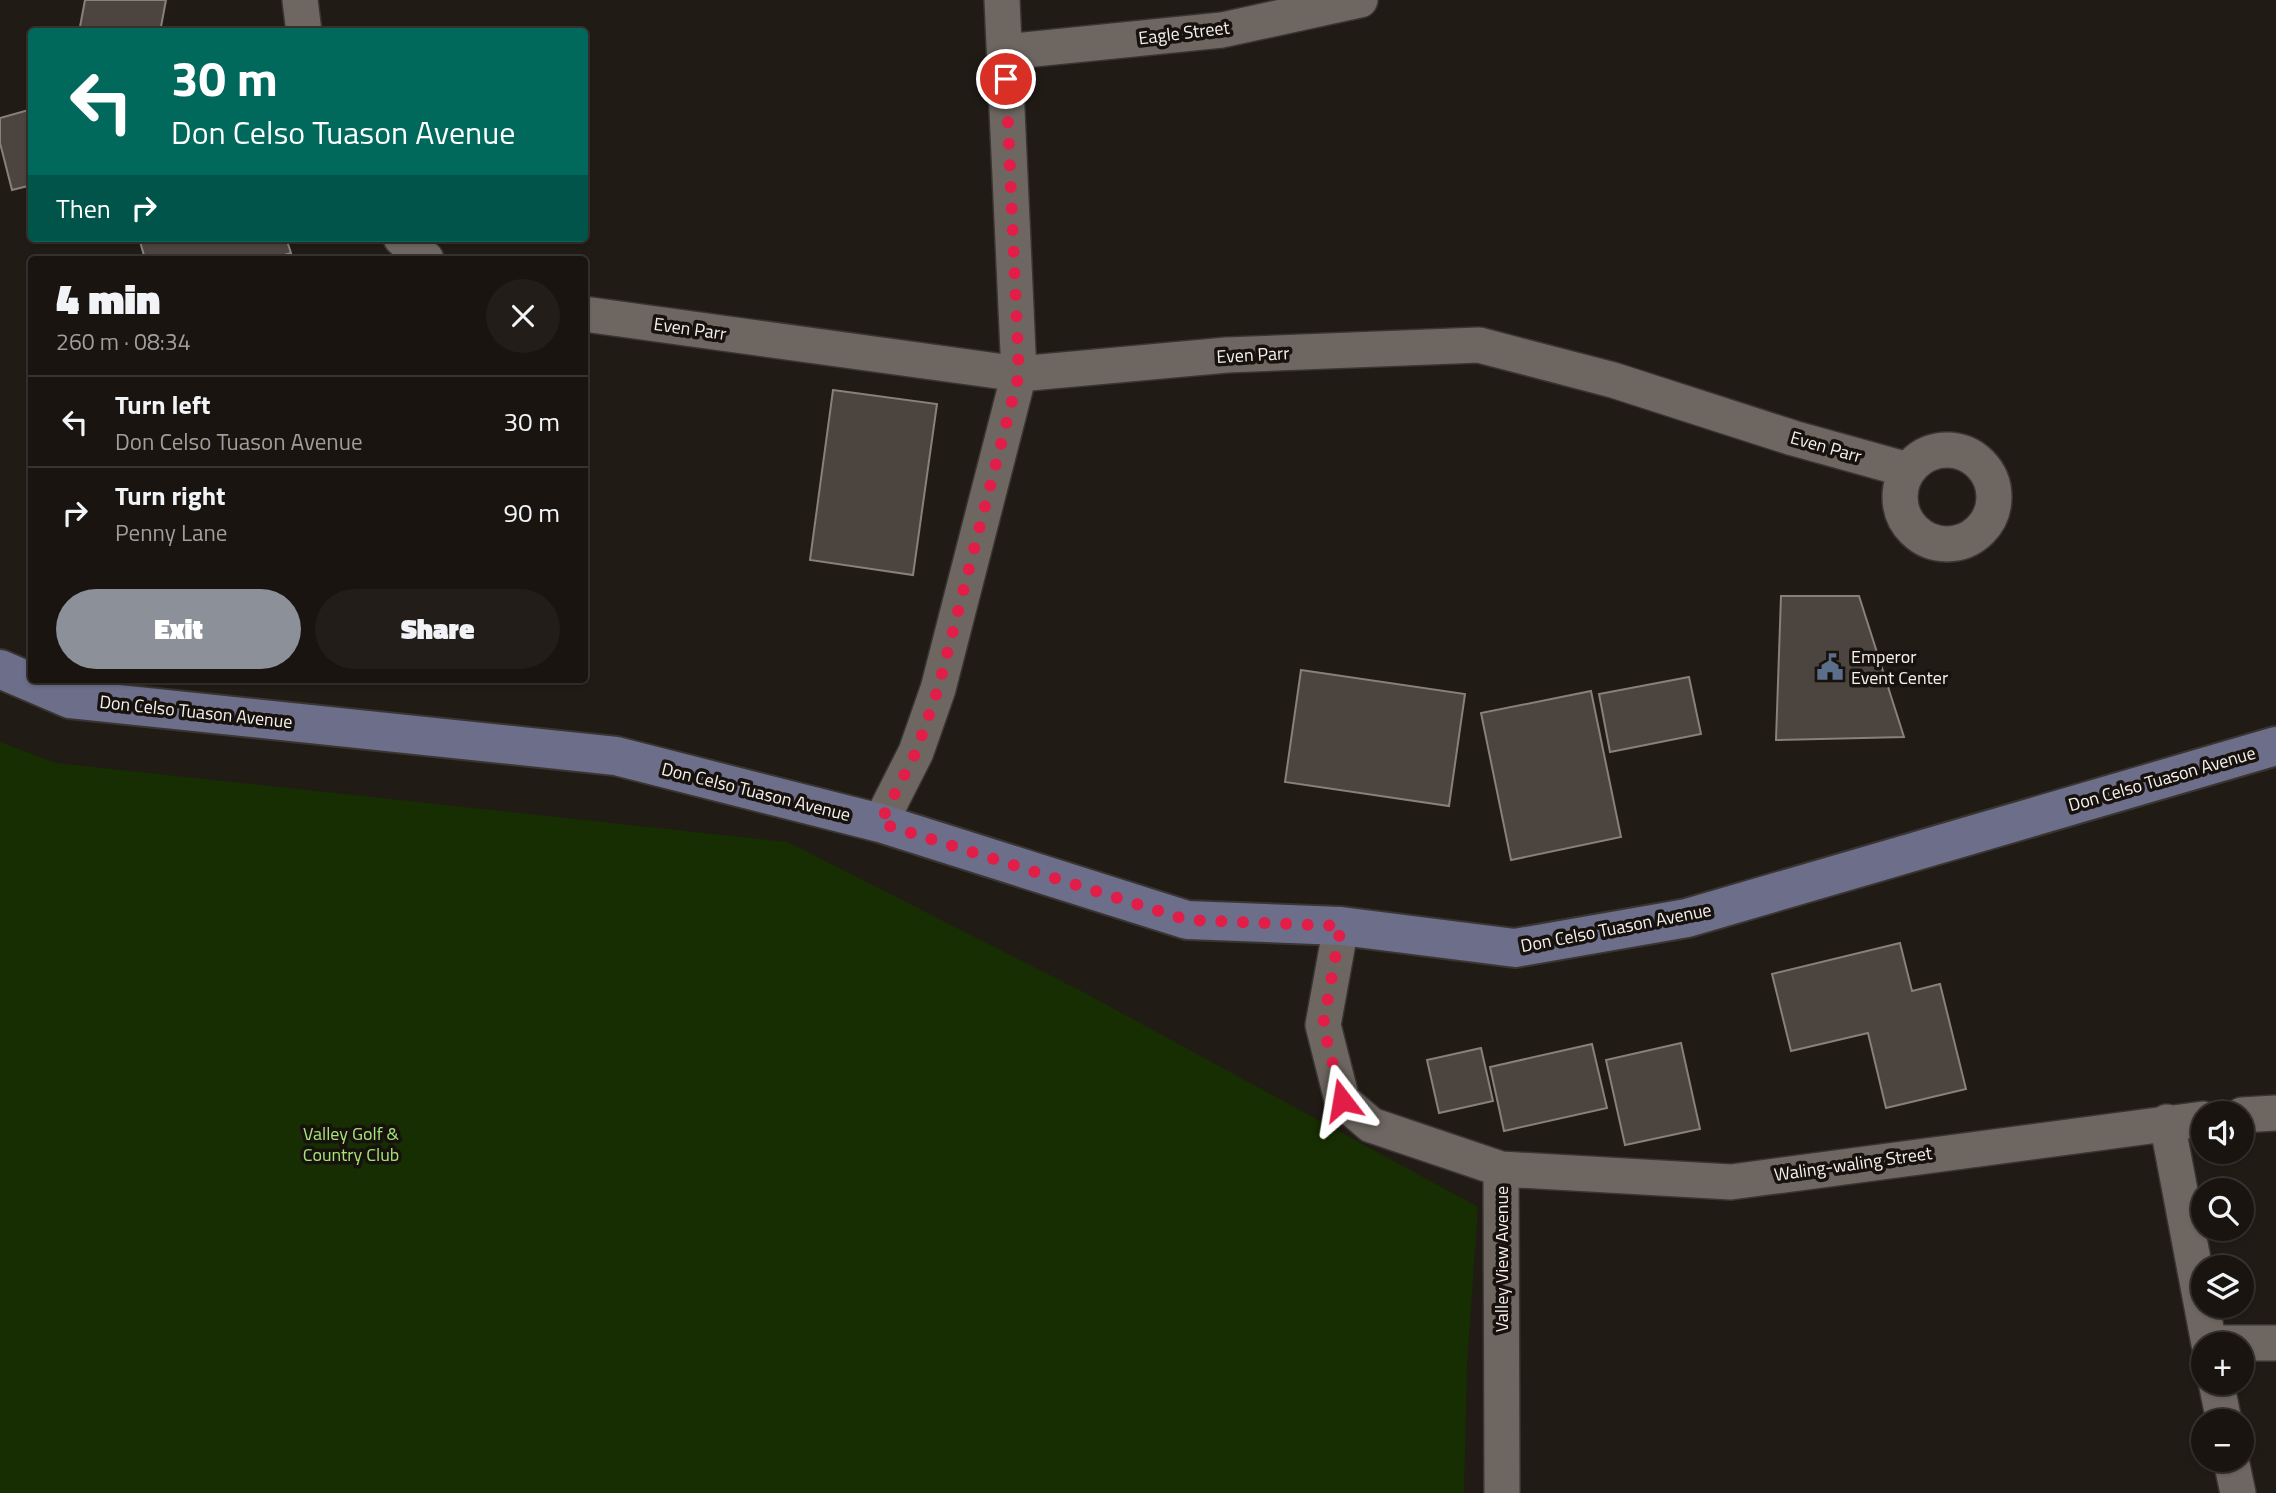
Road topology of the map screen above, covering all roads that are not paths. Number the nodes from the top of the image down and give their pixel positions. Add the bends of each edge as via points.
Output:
1 (300, 0) edge
2 (1002, 0) edge
3 (1360, 0) edge
4 (304, 28) edge
5 (1005, 52) junction
6 (406, 242) edge
7 (422, 256) edge
8 (588, 315) edge
9 (1019, 374) junction
10 (1908, 470) dead end
11 (0, 669) edge
12 (28, 681) edge
13 (33, 683) edge
14 (2276, 746) edge
15 (880, 823) junction
16 (1341, 926) junction
17 (2276, 1112) edge
18 (2254, 1114) edge
19 (2191, 1120) edge
20 (2168, 1122) junction
21 (1502, 1169) junction
22 (2207, 1332) edge
23 (2254, 1343) edge
24 (2276, 1343) edge
25 (2234, 1472) edge
26 (1502, 1493) edge
27 (2238, 1493) edge

1 - 4 street
2 - 5 street
3 - 5 street, Eagle Street via 1222,30
5 - 9 street
6 - 7 street
8 - 9 street, Even Parr
9 - 10 street, Even Parr via 1227,355 1479,345 1613,380
9 - 15 street via 938,689 916,752
11 - 12 street, Don Celso Tuason Avenue
13 - 15 street, Don Celso Tuason Avenue via 70,699 616,756
14 - 16 street, Don Celso Tuason Avenue via 1687,918 1515,948
15 - 16 street, Don Celso Tuason Avenue via 1187,920
16 - 21 street, Valley View Avenue via 1323,1025 1342,1100 1371,1125
17 - 18 street
19 - 20 street, Waling-waling Street
20 - 21 street, Waling-waling Street via 1731,1182
20 - 22 street
21 - 26 street, Valley View Avenue
23 - 24 street
25 - 27 street

